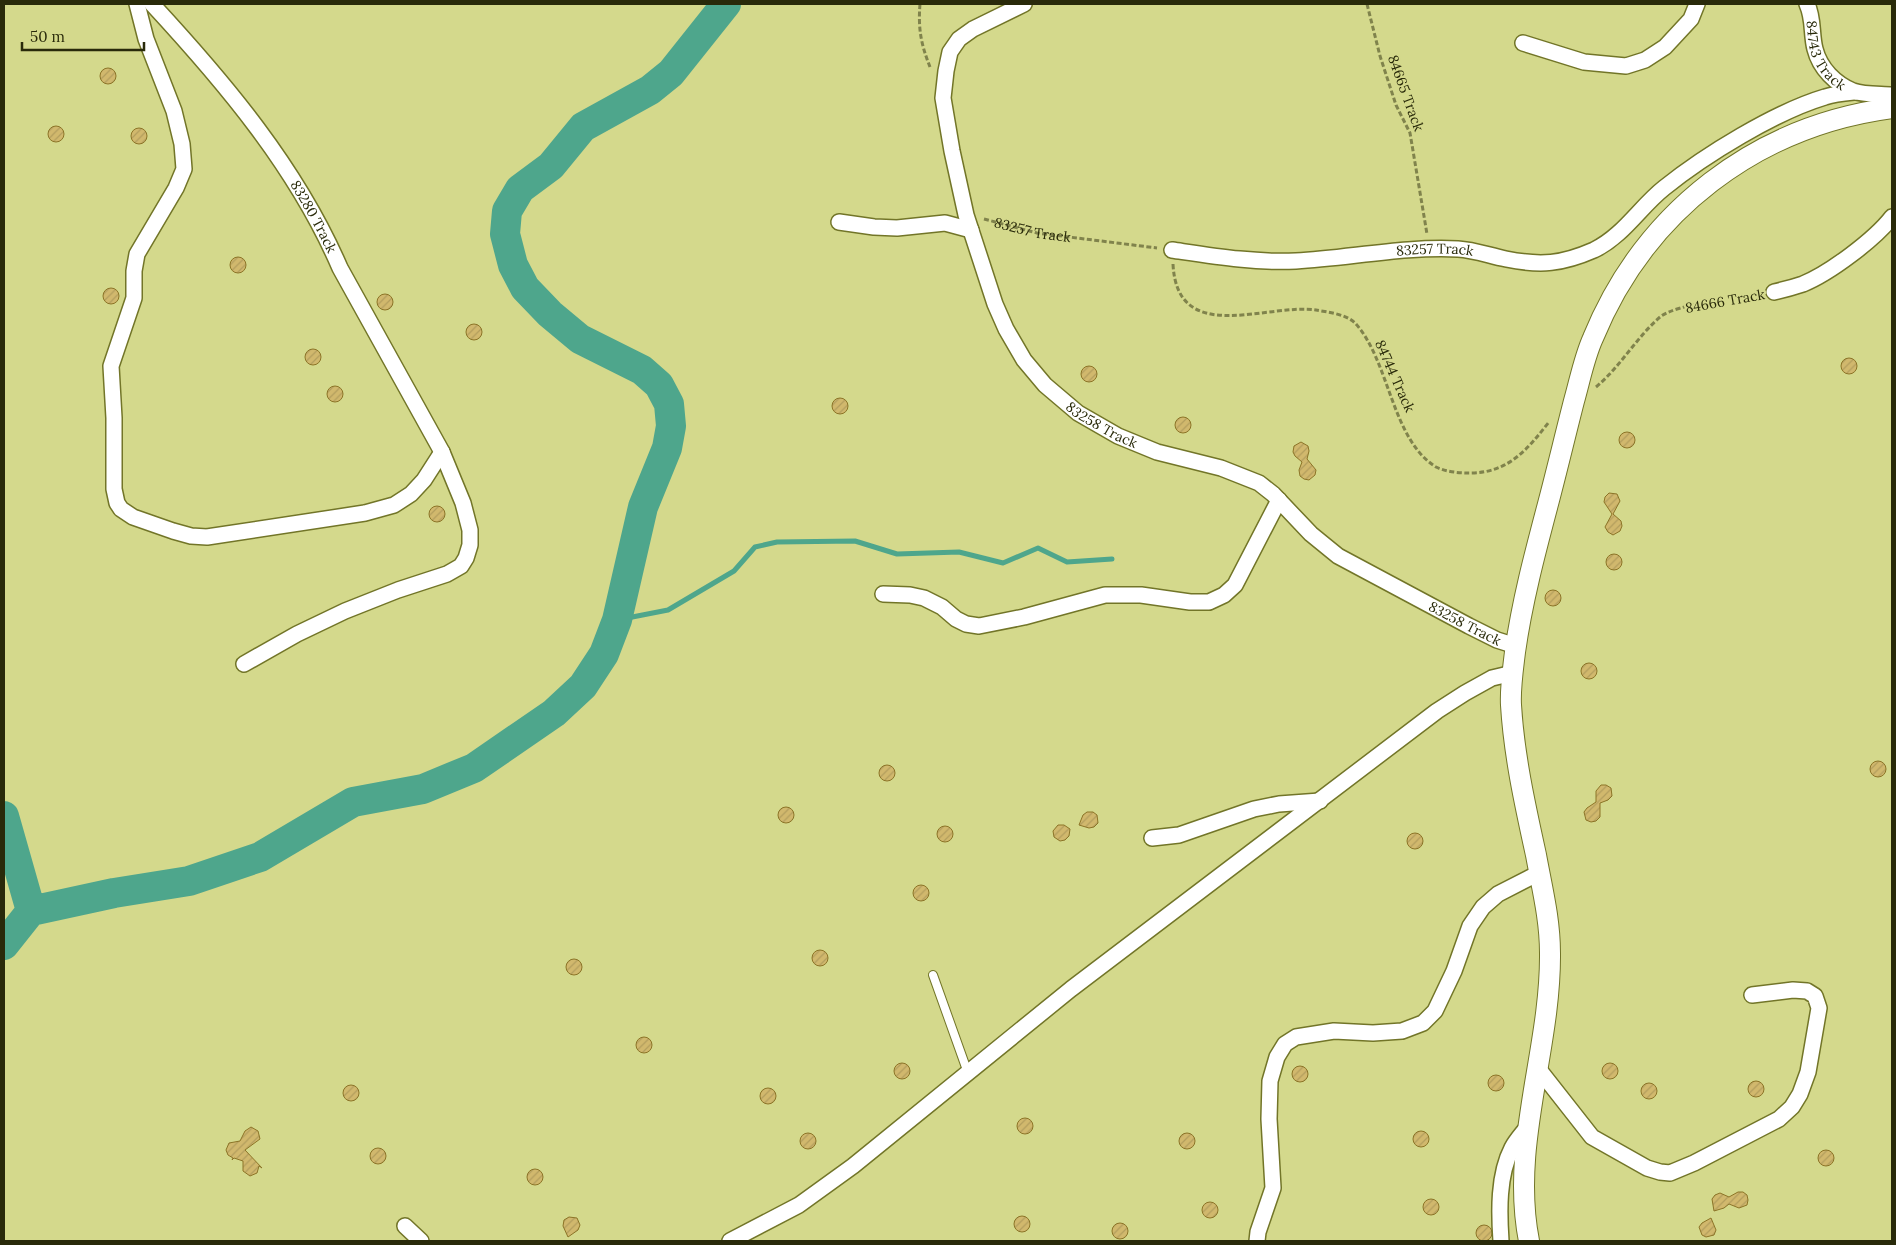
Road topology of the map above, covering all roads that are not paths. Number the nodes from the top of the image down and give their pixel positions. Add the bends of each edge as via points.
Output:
1 (138, 4) edge
2 (152, 4) edge
3 (1024, 4) edge
4 (1697, 4) edge
5 (1807, 4) edge
6 (1522, 43) dead end
7 (1855, 92) junction
8 (1891, 104) edge
9 (1892, 217) edge
10 (840, 222) dead end
11 (971, 230) junction
12 (1172, 250) road end
13 (1774, 292) road end
14 (442, 452) junction
15 (1279, 500) junction
16 (883, 594) dead end
17 (1516, 646) junction
18 (244, 664) dead end
19 (1513, 673) junction
20 (1320, 801) junction
21 (1152, 838) dead end
22 (1539, 873) junction
23 (933, 976) dead end
24 (1752, 994) dead end
25 (1538, 1067) junction
26 (968, 1073) junction
27 (1529, 1124) junction
28 (405, 1226) dead end
29 (422, 1241) edge
30 (730, 1241) edge
31 (1257, 1241) edge
32 (1501, 1241) edge
33 (1529, 1241) edge

1 - 14 street via 146,39 174,112 184,169 137,254 134,298 111,366 114,489 121,509 133,517 172,531 207,537 365,513 394,505 411,494
2 - 14 street, 83280 Track via 225,86 286,169 326,236 340,268
3 - 11 street, 83258 Track via 973,29 959,39 950,52 943,98
4 - 6 street via 1691,19 1665,48 1626,66 1584,62
5 - 7 street, 84743 Track via 1819,61 1826,72
7 - 8 street, 84743 Track
7 - 12 street, 83257 Track via 1825,97 1776,117 1729,144 1665,187 1604,243 1563,262 1544,264 1459,249 1295,261
8 - 17 street via 1817,124 1751,154 1683,206 1632,265 1610,300 1591,341 1528,580
9 - 13 street, 84666 Track via 1884,228 1835,266 1804,283
10 - 11 street via 896,228 945,223
11 - 15 street, 83258 Track via 1006,329 1024,360 1045,385 1078,413 1118,436 1157,452 1243,476 1259,483
14 - 18 street, 83280 Track via 463,503 470,530 470,546 461,566 448,574 345,611
15 - 16 street via 1235,585 1209,602 1106,595 980,626 956,619 924,598
15 - 17 street, 83258 Track via 1311,534 1338,556 1476,630
17 - 19 street
19 - 20 street via 1492,678 1464,693
19 - 22 street via 1514,735
20 - 21 street via 1254,809 1179,835
20 - 26 street via 1071,989
22 - 25 street via 1547,905 1550,954
22 - 31 street via 1498,894 1483,907 1470,926 1435,1011 1423,1023 1402,1031 1334,1031 1296,1037 1285,1044 1270,1080 1273,1188
23 - 26 lane
24 - 25 street via 1794,990 1808,991 1815,996 1819,1008 1808,1072 1800,1094 1779,1119 1670,1173 1647,1168 1592,1137
25 - 27 street
26 - 30 street via 822,1189 799,1205
27 - 32 street via 1512,1148 1503,1179
27 - 33 street via 1524,1218
28 - 29 street

